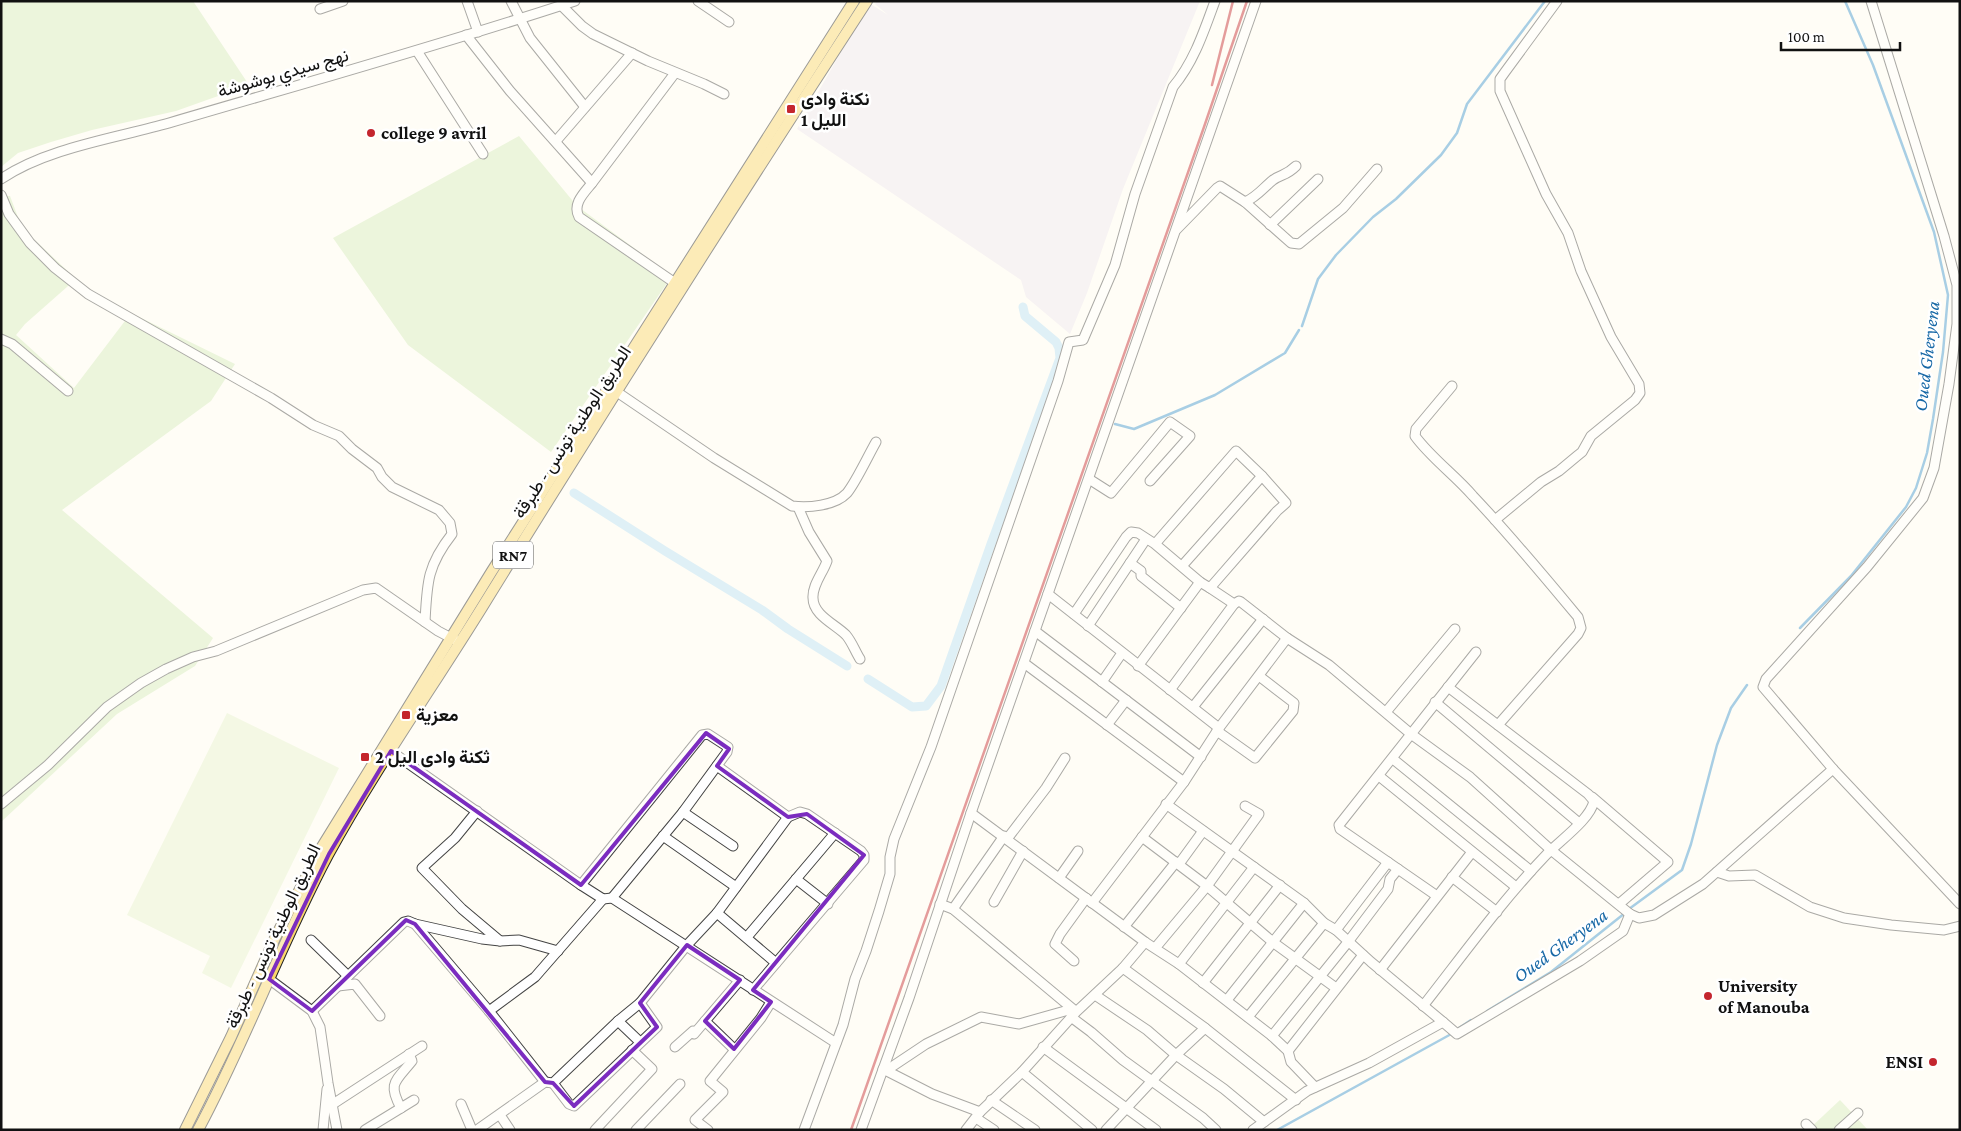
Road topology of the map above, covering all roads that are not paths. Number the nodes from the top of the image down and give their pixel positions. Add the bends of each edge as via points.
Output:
1 (344, 1) edge
2 (467, 1) edge
3 (511, 1) edge
4 (575, 1) edge
5 (698, 1) edge
6 (854, 1) edge
7 (867, 1) edge
8 (1216, 1) edge
9 (1256, 1) edge
10 (1557, 1) edge
11 (1871, 1) edge
12 (562, 6) junction
13 (320, 9) dead end
14 (520, 18) junction
15 (729, 22) dead end
16 (478, 32) junction
17 (466, 35) junction
18 (417, 51) junction
19 (632, 53) junction
20 (675, 73) junction
21 (724, 94) dead end
22 (585, 107) junction
23 (556, 141) junction
24 (482, 154) dead end
25 (1296, 166) dead end
26 (1377, 169) dead end
27 (1318, 179) dead end
28 (1, 180) edge
29 (592, 183) junction
30 (1, 195) edge
31 (1245, 202) junction
32 (1270, 225) junction
33 (1174, 233) junction
34 (696, 259) junction
35 (675, 283) junction
36 (1, 339) edge
37 (1452, 386) dead end
38 (68, 391) dead end
39 (617, 392) junction
40 (876, 442) dead end
41 (1262, 476) junction
42 (1089, 479) junction
43 (1150, 481) dead end
44 (798, 507) junction
45 (1495, 520) junction
46 (1146, 539) junction
47 (1155, 544) junction
48 (1130, 563) junction
49 (1182, 566) junction
50 (1200, 582) junction
51 (1210, 588) junction
52 (1048, 594) junction
53 (1234, 604) junction
54 (1181, 608) junction
55 (1074, 614) junction
56 (1263, 619) junction
57 (425, 622) junction
58 (1088, 626) junction
59 (1455, 629) dead end
60 (1035, 631) junction
61 (1287, 638) junction
62 (456, 640) junction
63 (1476, 652) dead end
64 (1122, 653) junction
65 (860, 658) dead end
66 (1024, 662) junction
67 (1138, 666) junction
68 (1259, 676) junction
69 (1102, 682) junction
70 (1448, 687) junction
71 (1170, 690) junction
72 (1126, 700) junction
73 (1436, 702) junction
74 (1193, 706) junction
75 (1386, 712) junction
76 (1107, 725) junction
77 (1498, 725) junction
78 (1218, 729) junction
79 (1412, 734) junction
80 (386, 749) junction
81 (1201, 756) junction
82 (1065, 758) dead end
83 (1393, 759) junction
84 (717, 766) junction
85 (1833, 769) junction
86 (1379, 776) junction
87 (1184, 782) junction
88 (1592, 797) junction
89 (1, 804) edge
90 (1166, 804) junction
91 (1245, 806) dead end
92 (477, 811) junction
93 (683, 812) junction
94 (970, 814) junction
95 (788, 817) junction
96 (1580, 823) junction
97 (1203, 831) junction
98 (834, 833) junction
99 (663, 836) junction
100 (1142, 837) junction
101 (1005, 838) junction
102 (733, 846) dead end
103 (1551, 850) junction
104 (1023, 851) junction
105 (1078, 851) dead end
106 (1232, 852) junction
107 (1472, 852) junction
108 (1388, 862) junction
109 (1177, 863) junction
110 (1254, 867) junction
111 (1398, 869) junction
112 (1530, 871) junction
113 (1717, 872) junction
114 (1452, 877) junction
115 (1059, 878) junction
116 (796, 879) junction
117 (581, 885) junction
118 (1280, 885) junction
119 (1207, 886) junction
120 (736, 887) junction
121 (1516, 887) junction
122 (1437, 896) junction
123 (608, 898) junction
124 (1089, 900) junction
125 (994, 902) dead end
126 (1227, 903) junction
127 (1304, 903) junction
128 (828, 904) junction
129 (940, 904) junction
130 (1960, 904) edge
131 (954, 909) junction
132 (1625, 909) junction
133 (1497, 912) junction
134 (717, 913) junction
135 (1250, 922) junction
136 (1324, 923) junction
137 (415, 924) junction
138 (1960, 926) edge
139 (1124, 927) junction
140 (1336, 930) junction
141 (747, 937) junction
142 (311, 940) dead end
143 (500, 941) junction
144 (1145, 942) junction
145 (1348, 942) junction
146 (1274, 943) junction
147 (687, 945) junction
148 (1156, 947) junction
149 (558, 950) junction
150 (1363, 955) junction
151 (1295, 957) junction
152 (1074, 961) dead end
153 (776, 963) junction
154 (1179, 964) junction
155 (1123, 968) junction
156 (1380, 970) junction
157 (348, 976) junction
158 (1320, 976) junction
159 (269, 979) junction
160 (740, 980) junction
161 (1203, 983) junction
162 (338, 986) junction
163 (1336, 988) junction
164 (753, 990) junction
165 (1095, 995) junction
166 (1227, 1000) junction
167 (771, 1002) junction
168 (640, 1003) junction
169 (1423, 1006) junction
170 (312, 1011) junction
171 (489, 1011) junction
172 (1073, 1013) junction
173 (380, 1016) dead end
174 (1248, 1017) junction
175 (618, 1021) junction
176 (705, 1021) junction
177 (1443, 1022) junction
178 (1205, 1028) junction
179 (1272, 1036) junction
180 (640, 1042) junction
181 (836, 1043) junction
182 (422, 1046) dead end
183 (675, 1047) dead end
184 (1044, 1047) junction
185 (734, 1049) junction
186 (632, 1050) junction
187 (1288, 1050) junction
188 (409, 1054) junction
189 (1176, 1055) junction
190 (885, 1070) junction
191 (1022, 1072) junction
192 (1151, 1081) junction
193 (549, 1082) junction
194 (328, 1083) junction
195 (680, 1084) dead end
196 (1315, 1087) junction
197 (414, 1100) dead end
198 (991, 1100) junction
199 (1296, 1100) junction
200 (333, 1104) junction
201 (461, 1104) dead end
202 (1127, 1107) junction
203 (401, 1108) junction
204 (1858, 1112) dead end
205 (500, 1115) junction
206 (978, 1115) junction
207 (1264, 1122) junction
208 (185, 1130) edge
209 (198, 1130) edge
210 (323, 1130) edge
211 (337, 1130) edge
212 (365, 1130) edge
213 (472, 1130) edge
214 (477, 1130) edge
215 (510, 1130) edge
216 (595, 1130) edge
217 (636, 1130) edge
218 (708, 1130) edge
219 (804, 1130) edge
220 (861, 1130) edge
221 (966, 1130) edge
222 (994, 1130) edge
223 (1035, 1130) edge
224 (1092, 1130) edge
225 (1106, 1130) edge
226 (1156, 1130) edge
227 (1216, 1130) edge
228 (1253, 1130) edge
229 (1839, 1130) edge

1 - 13 street
2 - 16 street
3 - 14 street
4 - 12 street, نهج سيدي بوشوشة
5 - 15 street
6 - 34 main road, الطريق الوطنية تونس - طبرقة / RN7
7 - 34 main road, الطريق الوطنية تونس - طبرقة / RN7
8 - 181 street via 1203,36 1173,87 1135,194 1116,265 1100,304 1083,340 1069,342 931,747 894,839 890,874
9 - 33 street
10 - 45 street via 1504,72 1500,79 1500,92 1546,194 1568,233 1605,324 1639,384 1640,393 1591,436 1577,456
11 - 85 street via 1944,236 1957,285 1958,304 1940,441 1923,498 1867,567 1763,684
12 - 14 street, نهج سيدي بوشوشة
12 - 19 street via 593,34
14 - 16 street, نهج سيدي بوشوشة
14 - 22 street via 539,50
16 - 17 street, نهج سيدي بوشوشة
17 - 18 street, نهج سيدي بوشوشة
17 - 23 street via 510,91
18 - 24 street
18 - 28 street, نهج سيدي بوشوشة via 67,150 35,161
19 - 20 street
19 - 22 street
20 - 21 street
20 - 29 street
22 - 23 street
23 - 29 street
25 - 31 street
26 - 32 street via 1343,208 1303,242 1291,243
27 - 32 street
29 - 35 street via 577,205 579,217
30 - 57 street via 8,214 30,243 88,294 271,398 313,426 339,436 377,468 392,487 439,510 450,523 452,534 432,564
31 - 32 street
31 - 33 street via 1224,188 1216,188
33 - 42 street
34 - 35 main road, الطريق الوطنية تونس - طبرقة / RN7
34 - 39 main road, الطريق الوطنية تونس - طبرقة / RN7
35 - 62 main road, الطريق الوطنية تونس - طبرقة / RN7 via 492,571
36 - 38 street via 12,344
37 - 45 street via 1416,429 1415,436
39 - 44 street via 714,458
39 - 62 main road, الطريق الوطنية تونس - طبرقة / RN7
40 - 44 street via 846,494 828,504
41 - 47 street via 1236,452
41 - 49 street
41 - 51 street via 1286,503
42 - 43 street via 1111,493 1170,422 1190,436
42 - 52 street
44 - 65 street via 827,561 812,597 815,608 847,637
45 - 77 street via 1581,624 1578,634
46 - 47 street
46 - 48 street
46 - 55 street via 1135,532 1128,534
47 - 49 street
48 - 54 street via 1141,571 1141,576 1149,584
48 - 58 street
49 - 50 street
50 - 51 street
50 - 54 street
51 - 53 street
52 - 55 street
52 - 60 street
53 - 56 street via 1241,602
53 - 71 street
54 - 67 street
55 - 58 street
56 - 61 street
56 - 74 street
57 - 62 street
57 - 89 street via 376,588 371,588 216,651 193,657 141,683 107,707
58 - 64 street
59 - 75 street
60 - 66 street
60 - 69 street
61 - 68 street
61 - 75 street via 1329,665
62 - 80 main road, الطريق الوطنية تونس - طبرقة / RN7
63 - 70 street
64 - 67 street
64 - 69 street
66 - 76 street
66 - 94 street
67 - 71 street
68 - 78 street
68 - 78 street via 1294,703 1293,711 1254,758
69 - 72 street
70 - 73 street
70 - 77 street
71 - 74 street
72 - 76 street
72 - 81 street
73 - 79 street
73 - 96 street
74 - 78 street
75 - 79 street
76 - 87 street
77 - 88 street
78 - 81 street
79 - 83 street
79 - 103 street via 1470,777
80 - 92 street
80 - 159 main road, الطريق الوطنية تونس - طبرقة / RN7 via 294,922
80 - 208 main road, الطريق الوطنية تونس - طبرقة / RN7 via 320,850
81 - 87 street
82 - 101 street via 1046,788
83 - 86 street
83 - 112 street
84 - 93 street
84 - 95 street
84 - 117 street via 728,747 704,734
85 - 113 street
85 - 130 street
86 - 107 street
86 - 108 street via 1339,827
87 - 90 street
88 - 96 street via 1593,806
88 - 132 street via 1668,862
90 - 97 street
90 - 100 street
91 - 106 street via 1259,814
92 - 117 street
92 - 143 street via 455,838 422,868 462,909
93 - 99 street
93 - 102 street
94 - 101 street
94 - 129 street
95 - 98 street via 800,812 807,814
95 - 120 street
96 - 103 street
97 - 106 street
97 - 109 street
98 - 116 street
98 - 128 street via 861,851 864,860
99 - 120 street
99 - 123 street
100 - 109 street
100 - 124 street
101 - 104 street
101 - 131 street
103 - 112 street
103 - 132 street
104 - 115 street
104 - 125 street
105 - 115 street
106 - 110 street
106 - 119 street
107 - 114 street
107 - 121 street
108 - 111 street
108 - 140 street
109 - 119 street
109 - 139 street
110 - 118 street
110 - 126 street
111 - 122 street
111 - 145 street via 1388,889
112 - 121 street
113 - 132 street via 1654,915 1639,918
113 - 138 street via 1729,876 1756,875 1810,907 1844,918 1944,930
114 - 122 street
114 - 133 street
115 - 124 street
116 - 128 street
116 - 141 street
117 - 123 street
118 - 127 street
118 - 135 street
119 - 126 street
119 - 148 street
120 - 134 street
121 - 133 street
122 - 156 street
123 - 147 street
123 - 149 street
124 - 139 street
124 - 152 street via 1055,944
126 - 135 street
126 - 154 street
127 - 136 street
127 - 146 street
128 - 153 street
129 - 131 street
129 - 190 street
131 - 172 street
132 - 177 street via 1623,931 1587,956 1454,1032
133 - 169 street
134 - 141 street
134 - 147 street
135 - 146 street
135 - 161 street
136 - 140 street
136 - 151 street
137 - 143 street
137 - 157 street via 404,922
137 - 171 street
139 - 144 street
140 - 145 street
141 - 153 street
142 - 157 street
143 - 149 street via 518,940
144 - 148 street
144 - 155 street
145 - 150 street
145 - 158 street
146 - 151 street
146 - 166 street
147 - 160 street
147 - 168 street
148 - 154 street
149 - 171 street via 535,977
150 - 156 street
150 - 163 street
151 - 158 street
151 - 174 street
153 - 164 street
154 - 161 street
155 - 165 street
155 - 178 street
156 - 169 street
157 - 162 street
158 - 163 street
158 - 179 street
159 - 170 street
159 - 209 main road, الطريق الوطنية تونس - طبرقة / RN7
160 - 164 street
160 - 176 street
161 - 166 street
162 - 170 street
162 - 173 street via 355,984
163 - 187 street
164 - 167 street
165 - 172 street
165 - 189 street via 1147,1030
166 - 174 street
167 - 181 street
167 - 185 street
168 - 175 street
168 - 180 street via 658,1027
169 - 177 street
170 - 194 street via 320,1027
171 - 193 street
172 - 184 street
172 - 190 street via 1019,1024 981,1017 926,1044
172 - 192 street
174 - 179 street
175 - 180 street
175 - 193 street
176 - 183 street via 694,1034 693,1031
176 - 185 street
177 - 196 street via 1375,1060
178 - 189 street
178 - 199 street
179 - 187 street
180 - 186 street
181 - 219 street
182 - 188 street
184 - 191 street
184 - 202 street
185 - 218 street via 710,1080 723,1092 695,1120
186 - 193 street via 574,1106
186 - 216 street via 652,1069
187 - 196 street via 1291,1062
188 - 200 street
188 - 203 street via 412,1060 394,1083 393,1094
189 - 192 street
189 - 207 street
190 - 206 street
190 - 220 street
191 - 198 street
191 - 224 street
192 - 202 street
192 - 227 street
193 - 205 street
194 - 200 street
194 - 210 street
195 - 217 street
196 - 199 street
197 - 203 street
198 - 206 street
198 - 223 street
199 - 207 street
200 - 211 street
201 - 213 street
202 - 225 street
202 - 226 street
203 - 212 street
204 - 229 street
205 - 214 street
205 - 215 street
206 - 221 street
206 - 222 street
207 - 228 street

